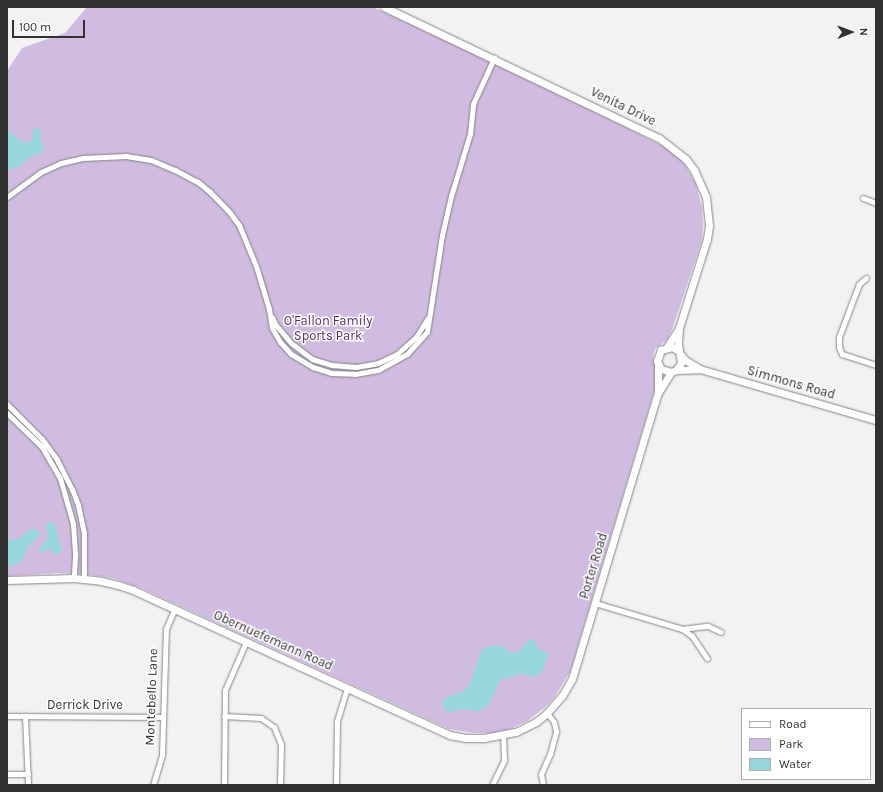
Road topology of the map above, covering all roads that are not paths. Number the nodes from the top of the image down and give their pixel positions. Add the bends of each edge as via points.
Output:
1 (384, 7) edge
2 (494, 58) junction
3 (7, 197) edge
4 (863, 198) dead end
5 (876, 203) edge
6 (866, 278) dead end
7 (679, 328) junction
8 (667, 347) junction
9 (680, 353) junction
10 (658, 365) junction
11 (876, 365) edge
12 (700, 369) junction
13 (673, 371) junction
14 (658, 393) junction
15 (7, 404) edge
16 (7, 413) edge
17 (876, 420) edge
18 (74, 578) junction
19 (84, 578) junction
20 (7, 580) edge
21 (595, 603) junction
22 (174, 610) junction
23 (682, 628) junction
24 (721, 632) dead end
25 (246, 642) junction
26 (707, 658) dead end
27 (347, 688) junction
28 (547, 713) junction
29 (7, 716) edge
30 (25, 716) junction
31 (224, 716) junction
32 (162, 717) junction
33 (525, 728) joint
34 (503, 736) junction
35 (7, 774) edge
36 (28, 774) junction
37 (28, 785) edge
38 (154, 785) edge
39 (224, 785) edge
40 (280, 785) edge
41 (336, 785) edge
42 (492, 785) edge
43 (543, 785) edge

1 - 2 street, Venita Drive
2 - 3 street via 473,104 470,134 450,196 427,332 415,347 399,360 378,370 342,375 314,368 291,354 272,328 269,309 251,250 230,213 198,182 164,164 126,156 83,158 61,163 40,172
2 - 7 street, Venita Drive via 659,138 678,152 694,170 706,197 709,226
4 - 5 street
6 - 11 street via 859,284 839,337 839,347 842,354
7 - 8 street, Venita Drive
7 - 9 street, Venita Drive
8 - 9 street via 672,347
8 - 10 street via 658,353
9 - 12 street, Simmons Road via 685,360
9 - 13 street via 681,364
10 - 13 street via 664,371
10 - 14 street, Porter Road
12 - 13 street, Simmons Road
12 - 17 street, Simmons Road
13 - 14 street, Porter Road
14 - 21 street, Porter Road
15 - 19 street via 42,439 57,460 72,489 84,533
16 - 18 street via 42,447 60,478 72,524
18 - 19 street, Obernuefemann Road
18 - 20 street, Obernuefemann Road
19 - 22 street, Obernuefemann Road via 133,590
21 - 23 street
21 - 28 street, Porter Road via 572,679 562,696
22 - 25 street, Obernuefemann Road
22 - 32 street, Montebello Lane via 166,629
23 - 24 street via 708,626
23 - 26 street via 692,636
25 - 27 street, Obernuefemann Road
25 - 31 street via 225,690
27 - 34 street, Obernuefemann Road via 450,735 466,738
27 - 41 street via 337,721
28 - 33 street, Porter Road
28 - 43 street via 554,722 556,731 541,774
29 - 30 street, Derrick Drive
30 - 32 street, Derrick Drive
30 - 36 street
31 - 39 street
31 - 40 street via 261,718 274,727 281,744
32 - 38 street, Montebello Lane via 162,755
33 - 34 street, Obernuefemann Road
34 - 42 street via 504,760
35 - 36 street
36 - 37 street

